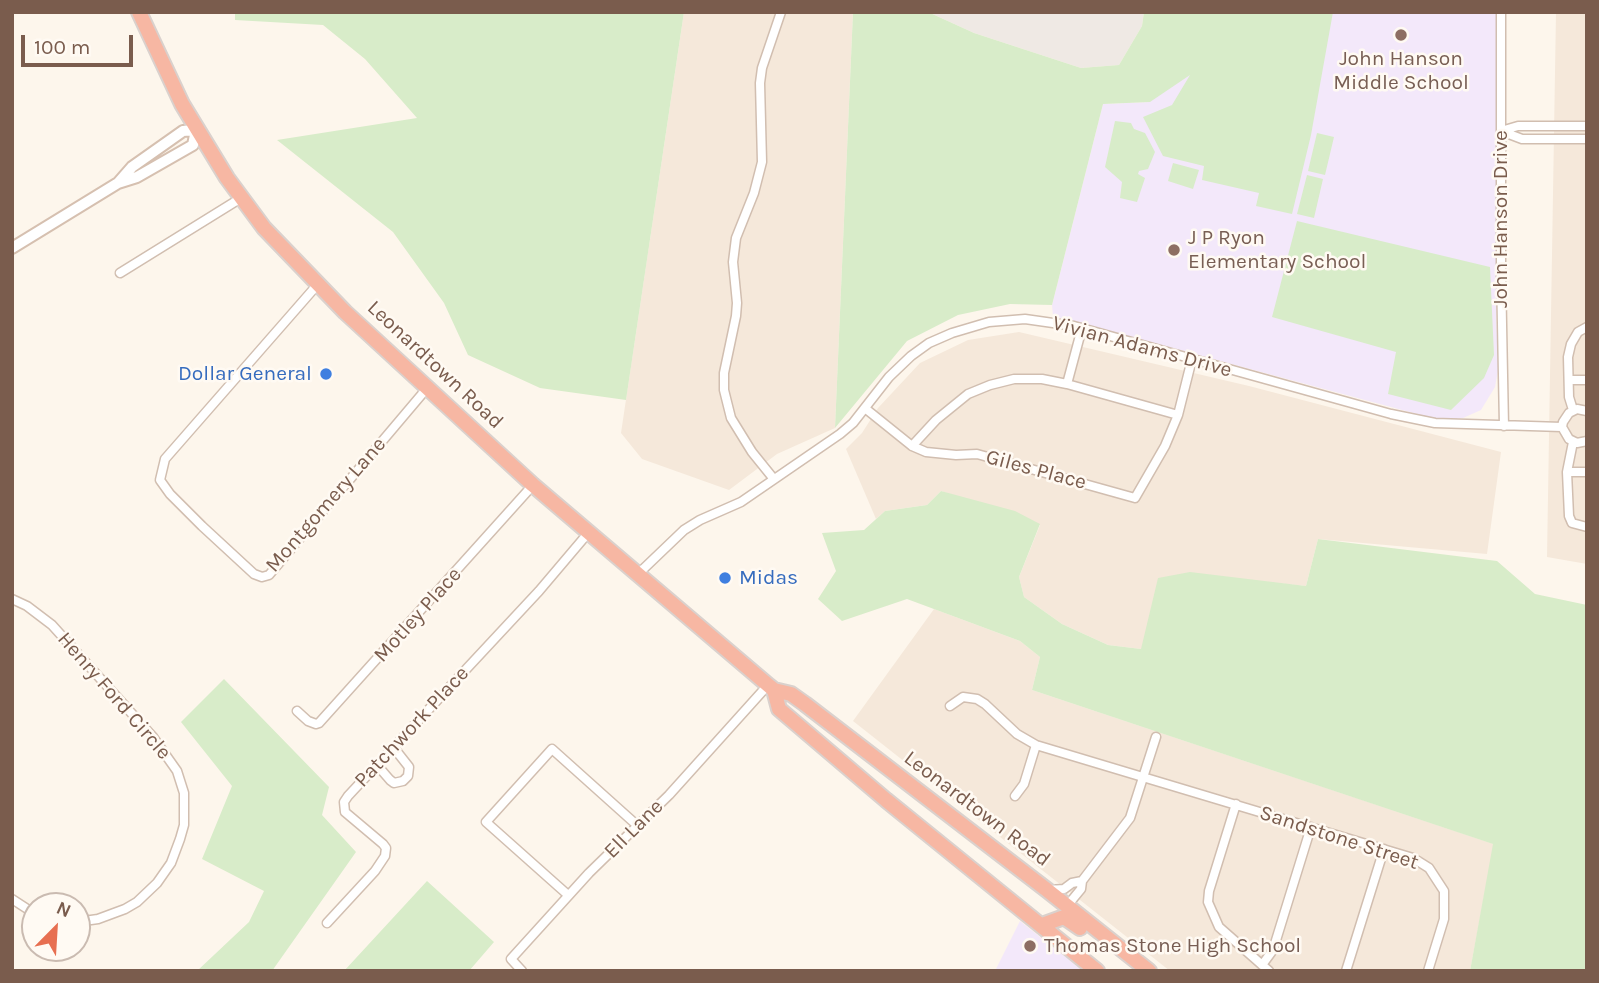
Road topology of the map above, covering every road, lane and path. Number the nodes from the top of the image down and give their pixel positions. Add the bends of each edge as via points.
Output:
1 (139, 12) edge
2 (781, 12) edge
3 (1501, 12) edge
4 (1587, 126) edge
5 (197, 130) junction
6 (1501, 131) junction
7 (1587, 139) edge
8 (118, 183) junction
9 (241, 198) junction
10 (12, 248) edge
11 (120, 273) dead end
12 (318, 284) junction
13 (1587, 327) edge
14 (1082, 328) junction
15 (1192, 359) junction
16 (1569, 380) junction
17 (1587, 380) edge
18 (1067, 384) junction
19 (428, 387) junction
20 (866, 409) junction
21 (1573, 410) junction
22 (1587, 411) edge
23 (1178, 415) junction
24 (1504, 426) junction
25 (1562, 427) junction
26 (1587, 441) edge
27 (1573, 442) junction
28 (912, 446) junction
29 (1567, 472) junction
30 (1587, 472) edge
31 (773, 478) junction
32 (533, 485) junction
33 (1587, 527) edge
34 (589, 532) junction
35 (637, 575) junction
36 (12, 599) edge
37 (771, 688) junction
38 (950, 706) dead end
39 (297, 711) dead end
40 (1156, 737) dead end
41 (1037, 745) junction
42 (394, 748) junction
43 (377, 765) junction
44 (1144, 776) junction
45 (1016, 796) dead end
46 (1236, 804) junction
47 (639, 827) junction
48 (1311, 827) junction
49 (1384, 849) junction
50 (1082, 881) junction
51 (992, 886) junction
52 (1047, 890) junction
53 (568, 895) junction
54 (1067, 906) junction
55 (91, 920) edge
56 (327, 923) dead end
57 (1042, 925) junction
58 (1265, 968) edge
59 (1147, 970) edge
60 (522, 971) edge
61 (1097, 971) edge
62 (1346, 971) edge
63 (1428, 971) edge

1 - 5 highway, Leonardtown Road
2 - 31 street via 761,75 762,162 736,238 737,303 724,373 731,418
3 - 6 street, John Hanson Drive
4 - 6 street via 1518,126
5 - 8 street via 183,131 132,167
5 - 8 street via 193,145
5 - 9 highway, Leonardtown Road
6 - 7 street via 1522,139
6 - 24 street, John Hanson Drive
8 - 10 street
9 - 11 street
9 - 12 highway, Leonardtown Road
12 - 19 highway, Leonardtown Road
12 - 19 street, Montgomery Lane via 165,459 160,472 163,484 202,526 254,574 269,575
13 - 16 street via 1571,344
14 - 15 street, Vivian Adams Drive
14 - 18 street
14 - 20 street, Vivian Adams Drive via 1025,319 964,328 902,362
15 - 23 street
15 - 24 street, Vivian Adams Drive via 1391,414 1448,425
16 - 17 street
16 - 21 street
18 - 23 street
18 - 28 street via 1042,379 990,384 968,394
19 - 32 highway, Leonardtown Road
20 - 28 street, Giles Place
20 - 31 street, Vivian Adams Drive via 840,434
21 - 22 street
21 - 25 street
23 - 28 street, Giles Place via 1135,498 977,454 926,452
24 - 25 street, Vivian Adams Drive
25 - 27 street
26 - 27 street
27 - 29 street
29 - 30 street
29 - 33 street via 1569,516 1572,523
31 - 35 street, Vivian Adams Drive via 741,502 684,530
32 - 34 highway, Leonardtown Road
32 - 39 street, Motley Place via 319,723 308,721
34 - 35 highway, Leonardtown Road
34 - 42 street, Patchwork Place
35 - 37 highway, Leonardtown Road
36 - 55 street, Henry Ford Circle via 52,625 153,737 177,771 184,793 182,832 171,863 157,883 125,909
37 - 47 street, Ell Lane
37 - 51 highway, Leonardtown Road via 779,709
37 - 52 highway, Leonardtown Road via 791,694
38 - 41 street, Sandstone Street via 964,697 977,699
40 - 44 street
41 - 44 street, Sandstone Street
41 - 45 street
42 - 43 street, Patchwork Place
42 - 43 street via 409,768 403,781 394,783
43 - 56 street, Patchwork Place via 348,796 344,807 383,844 385,856
44 - 46 street, Sandstone Street
44 - 50 street via 1130,818
46 - 48 street, Sandstone Street
46 - 58 street via 1208,902 1219,927
47 - 53 street, Ell Lane
47 - 53 street via 552,749 485,822
48 - 49 street, Sandstone Street
48 - 58 street
49 - 62 street
49 - 63 street, Sandstone Street via 1429,868 1444,891 1444,919
50 - 52 street
50 - 54 street
51 - 54 highway via 1044,915
51 - 57 highway, Leonardtown Road
52 - 54 highway, Leonardtown Road
53 - 60 street, Ell Lane via 510,959
54 - 59 highway, Leonardtown Road
57 - 59 highway via 1066,917 1128,964
57 - 61 highway, Leonardtown Road

